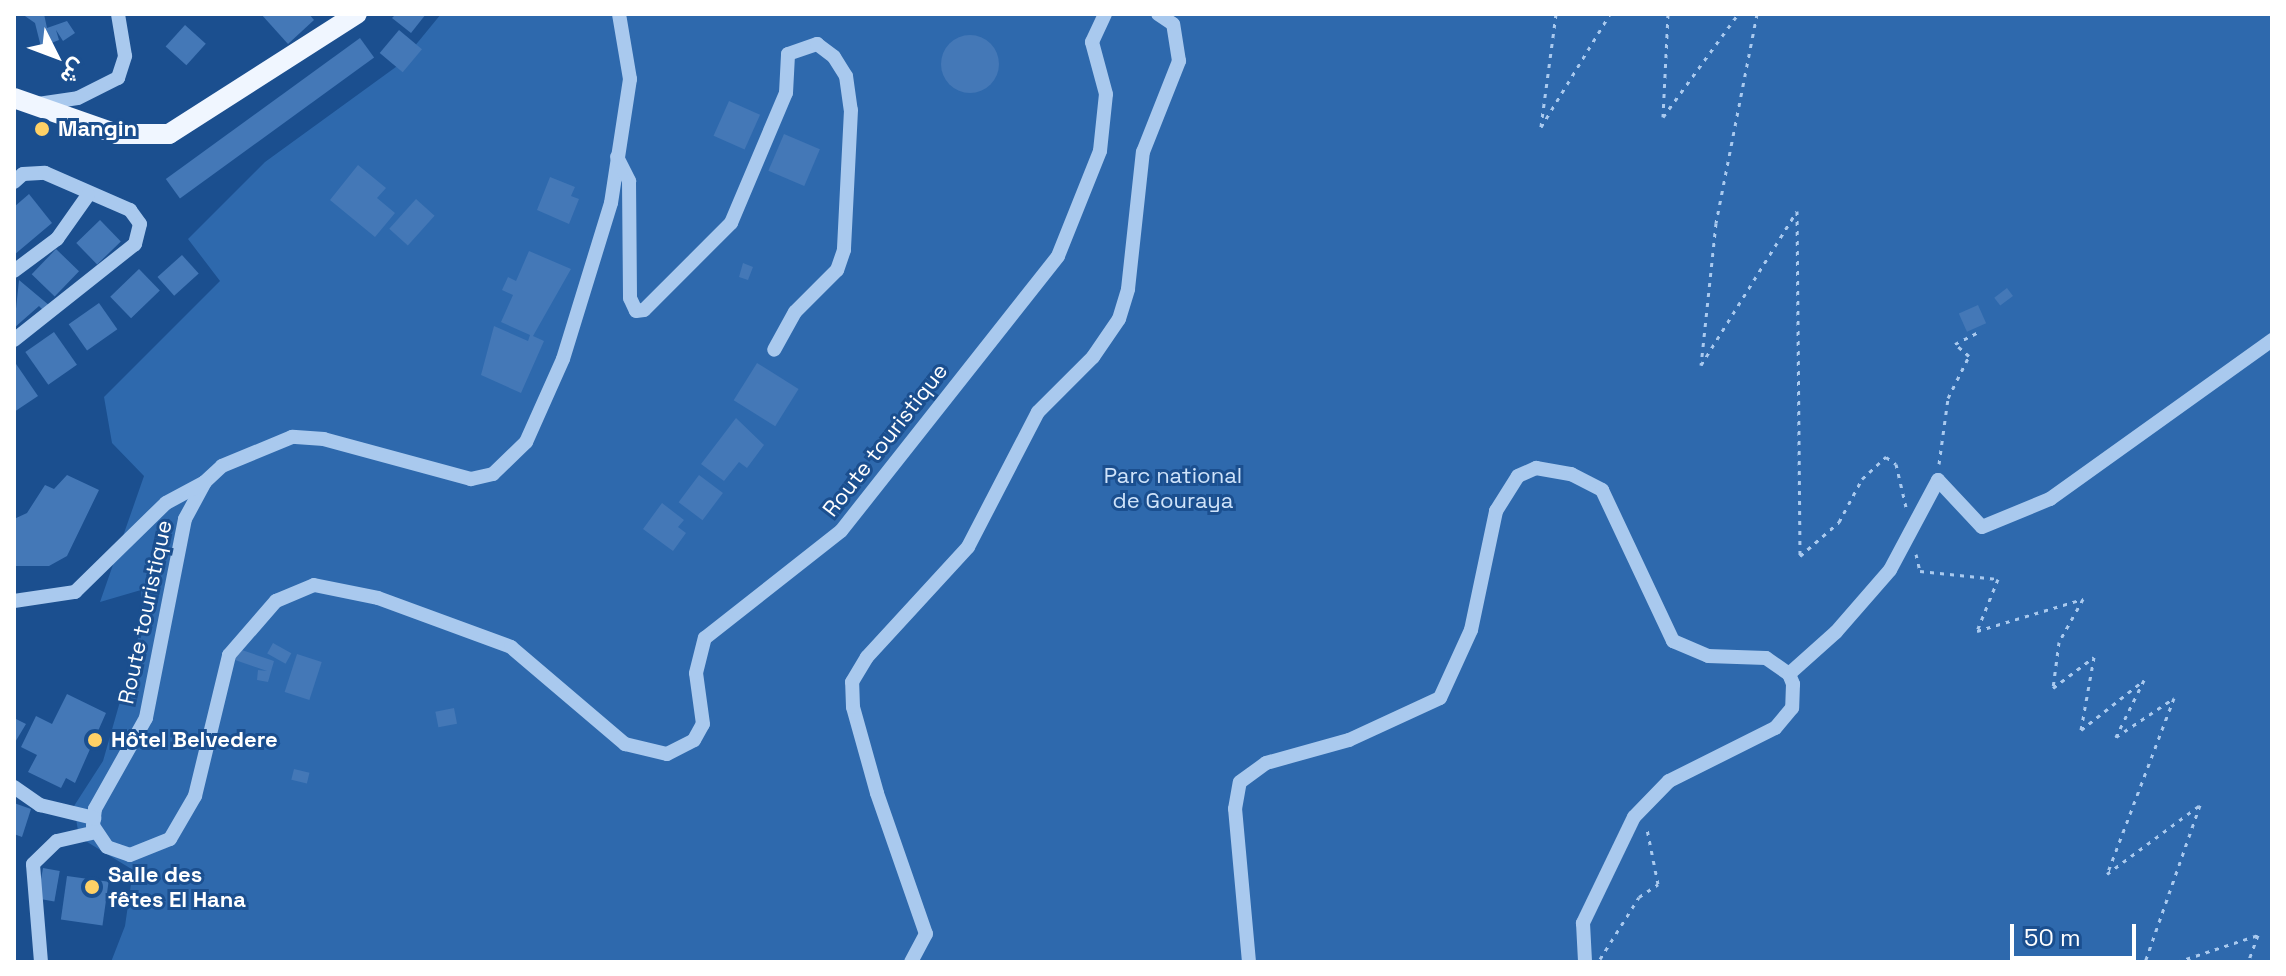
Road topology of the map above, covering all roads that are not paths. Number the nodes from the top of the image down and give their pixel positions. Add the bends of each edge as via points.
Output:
1 (118, 14) edge
2 (357, 14) edge
3 (619, 14) edge
4 (1105, 14) edge
5 (1158, 14) edge
6 (23, 102) edge
7 (617, 157) junction
8 (14, 182) edge
9 (88, 195) junction
10 (14, 271) edge
11 (14, 340) edge
12 (2272, 340) edge
13 (774, 350) dead end
14 (205, 482) junction
15 (14, 601) edge
16 (1789, 674) junction
17 (14, 787) edge
18 (95, 825) junction
19 (41, 962) edge
20 (911, 962) edge
21 (1249, 962) edge
22 (1585, 962) edge

1 - 6 street via 125,56 118,78 78,98
2 - 6 main road via 169,134 117,134
3 - 7 street, Route touristique via 630,79
4 - 18 street, Route touristique via 1092,42 1106,94 1100,151 1058,256 841,531 705,638 696,673 703,724 694,740 667,754 625,744 511,647 378,598 314,585 276,601 229,655 195,796 170,839 130,855 107,847
5 - 20 street via 1173,24 1179,61 1143,152 1128,289 1119,319 1093,357 1038,412 968,547 867,657 852,682 869,764 926,934
7 - 13 street via 629,181 630,298 636,311 644,310 731,223 786,93 788,54 817,44 834,57 846,76 851,110 844,250 837,270 795,312
7 - 14 street, Route touristique via 611,203 563,359 512,460 493,474 471,479 324,439 292,437 222,466
8 - 9 street via 23,174 45,173
9 - 10 street via 57,239
9 - 11 street via 130,210 140,224 135,244
12 - 16 street via 2050,499 1982,527 1938,480 1890,570 1836,632
14 - 15 street via 166,503 75,592
14 - 18 street, Route touristique via 185,519 146,718
16 - 21 street via 1766,658 1708,656 1673,641 1602,490 1549,468 1527,470 1496,511 1471,630 1440,698 1349,740 1266,763 1240,782 1235,809
16 - 22 street via 1792,708 1786,718 1669,781 1634,817 1583,923
17 - 18 street via 40,805
18 - 19 street via 57,841 33,864

